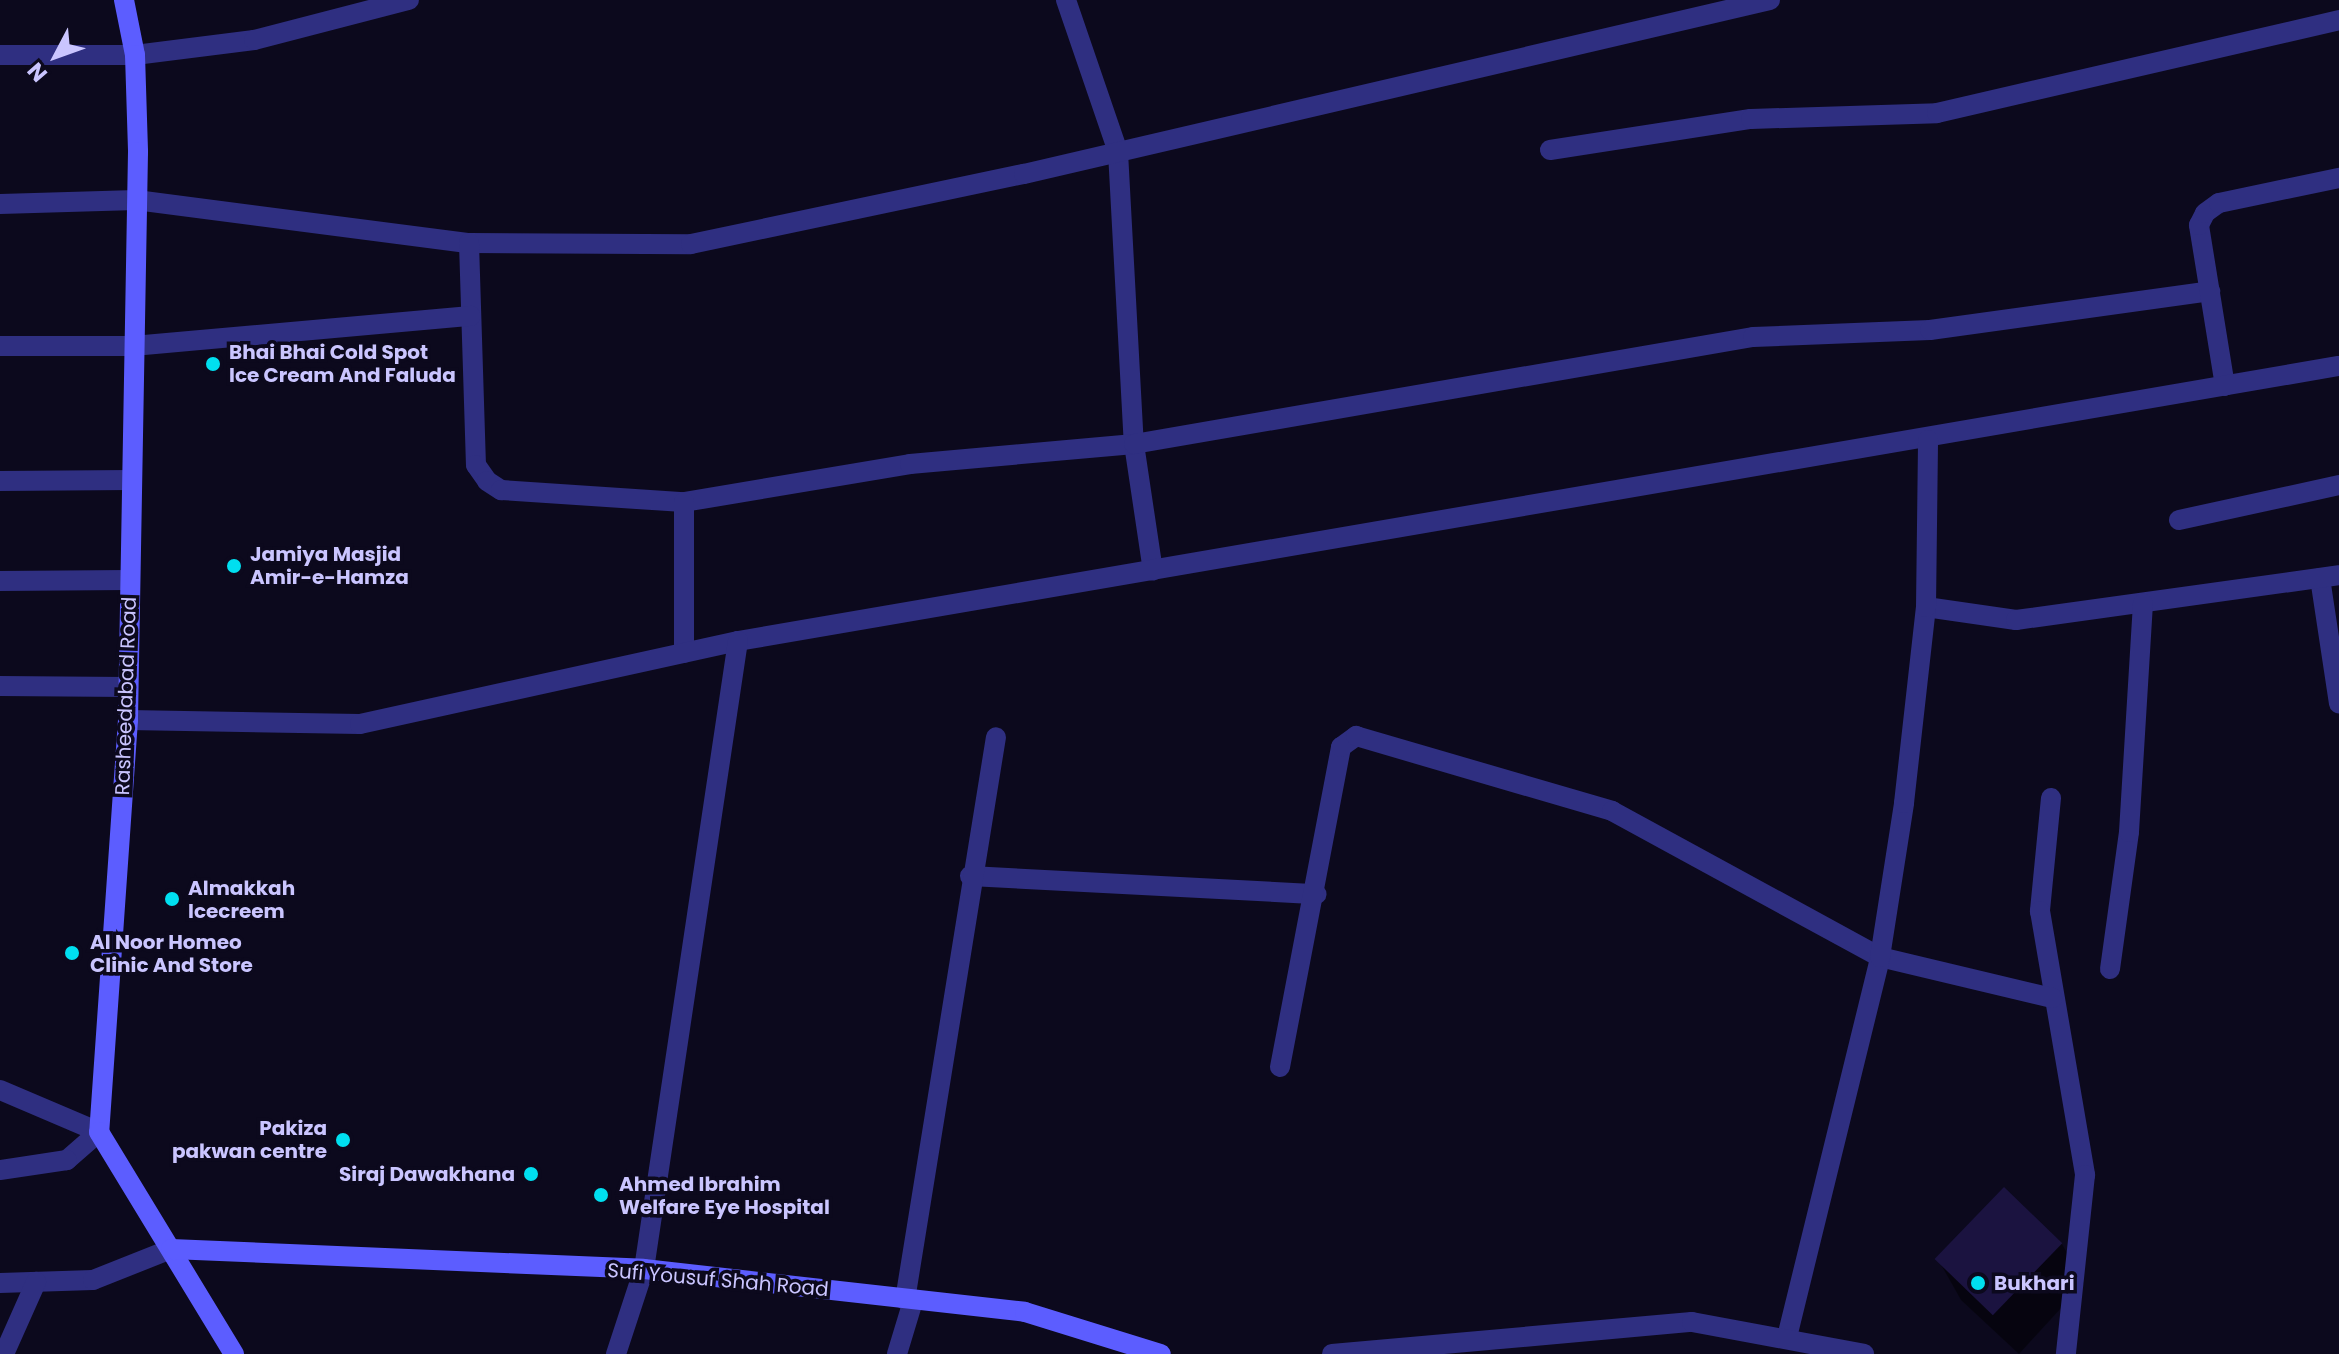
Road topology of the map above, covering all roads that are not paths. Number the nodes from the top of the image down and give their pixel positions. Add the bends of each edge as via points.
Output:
1 (124, 0) edge
2 (409, 0) edge
3 (1066, 0) edge
4 (1770, 0) edge
5 (2339, 20) edge
6 (0, 55) edge
7 (135, 55) junction
8 (1550, 150) dead end
9 (1118, 152) junction
10 (2339, 178) edge
11 (136, 200) junction
12 (0, 204) edge
13 (469, 243) junction
14 (2210, 291) junction
15 (471, 316) junction
16 (0, 346) edge
17 (133, 346) junction
18 (2339, 366) edge
19 (2225, 386) junction
20 (1928, 440) junction
21 (1134, 444) junction
22 (131, 480) junction
23 (0, 481) edge
24 (2339, 485) edge
25 (684, 502) junction
26 (2179, 520) dead end
27 (1153, 571) junction
28 (2330, 576) edge
29 (129, 580) junction
30 (0, 581) edge
31 (2143, 603) junction
32 (1926, 607) junction
33 (738, 641) junction
34 (684, 653) junction
35 (0, 686) edge
36 (127, 687) junction
37 (2339, 704) edge
38 (128, 720) junction
39 (996, 737) dead end
40 (2051, 798) dead end
41 (970, 876) junction
42 (1317, 894) junction
43 (1880, 957) junction
44 (2110, 969) dead end
45 (2052, 998) junction
46 (1280, 1067) dead end
47 (0, 1090) edge
48 (99, 1132) junction
49 (0, 1170) edge
50 (171, 1249) junction
51 (644, 1269) junction
52 (36, 1282) junction
53 (0, 1283) edge
54 (909, 1300) junction
55 (1787, 1337) junction
56 (1136, 1351) edge
57 (4, 1354) edge
58 (234, 1354) edge
59 (616, 1354) edge
60 (897, 1354) edge
61 (1161, 1354) edge
62 (1332, 1354) edge
63 (1864, 1354) edge
64 (2066, 1354) edge

1 - 7 main road, Rasheedabad Road
2 - 7 street via 254,40
3 - 9 street
4 - 9 street
5 - 8 street via 1937,113 1751,119
6 - 7 street
7 - 11 main road, Rasheedabad Road
9 - 13 street via 691,244
9 - 21 street
10 - 14 street via 2219,203 2205,213 2199,225
11 - 12 street
11 - 13 street
11 - 17 main road, Rasheedabad Road
13 - 15 street
14 - 19 street
14 - 21 street via 1930,330 1753,337
15 - 17 street
15 - 25 street via 476,465 487,481 501,490
16 - 17 street
17 - 22 main road, Rasheedabad Road
18 - 19 street
19 - 20 street
20 - 27 street
20 - 32 street
21 - 25 street via 910,464
21 - 27 street
22 - 23 street
22 - 29 main road, Rasheedabad Road
24 - 26 street
25 - 34 street
27 - 33 street
28 - 31 street
28 - 37 street
29 - 30 street
29 - 36 main road, Rasheedabad Road
31 - 32 street via 2016,620
31 - 44 street via 2129,832
32 - 43 street
33 - 34 street
33 - 51 street
34 - 38 street via 360,724
35 - 36 street
36 - 38 main road, Rasheedabad Road
38 - 48 main road, Rasheedabad Road
39 - 41 street
40 - 45 street via 2040,911
41 - 42 street
41 - 54 street
42 - 43 street via 1341,747 1356,736 1612,811
42 - 46 street
43 - 45 street
43 - 55 street
45 - 64 street via 2085,1175
47 - 48 street
48 - 49 street via 67,1160
48 - 50 main road
50 - 51 main road, Sufi Yousuf Shah Road
50 - 52 street via 93,1280
50 - 58 main road
51 - 54 main road, Sufi Yousuf Shah Road
51 - 59 street
52 - 53 street
52 - 57 street
54 - 56 main road, Sufi Yousuf Shah Road via 1025,1312
54 - 60 street
55 - 62 street via 1692,1322
55 - 63 street
56 - 61 main road, Sufi Yousuf Shah Road

